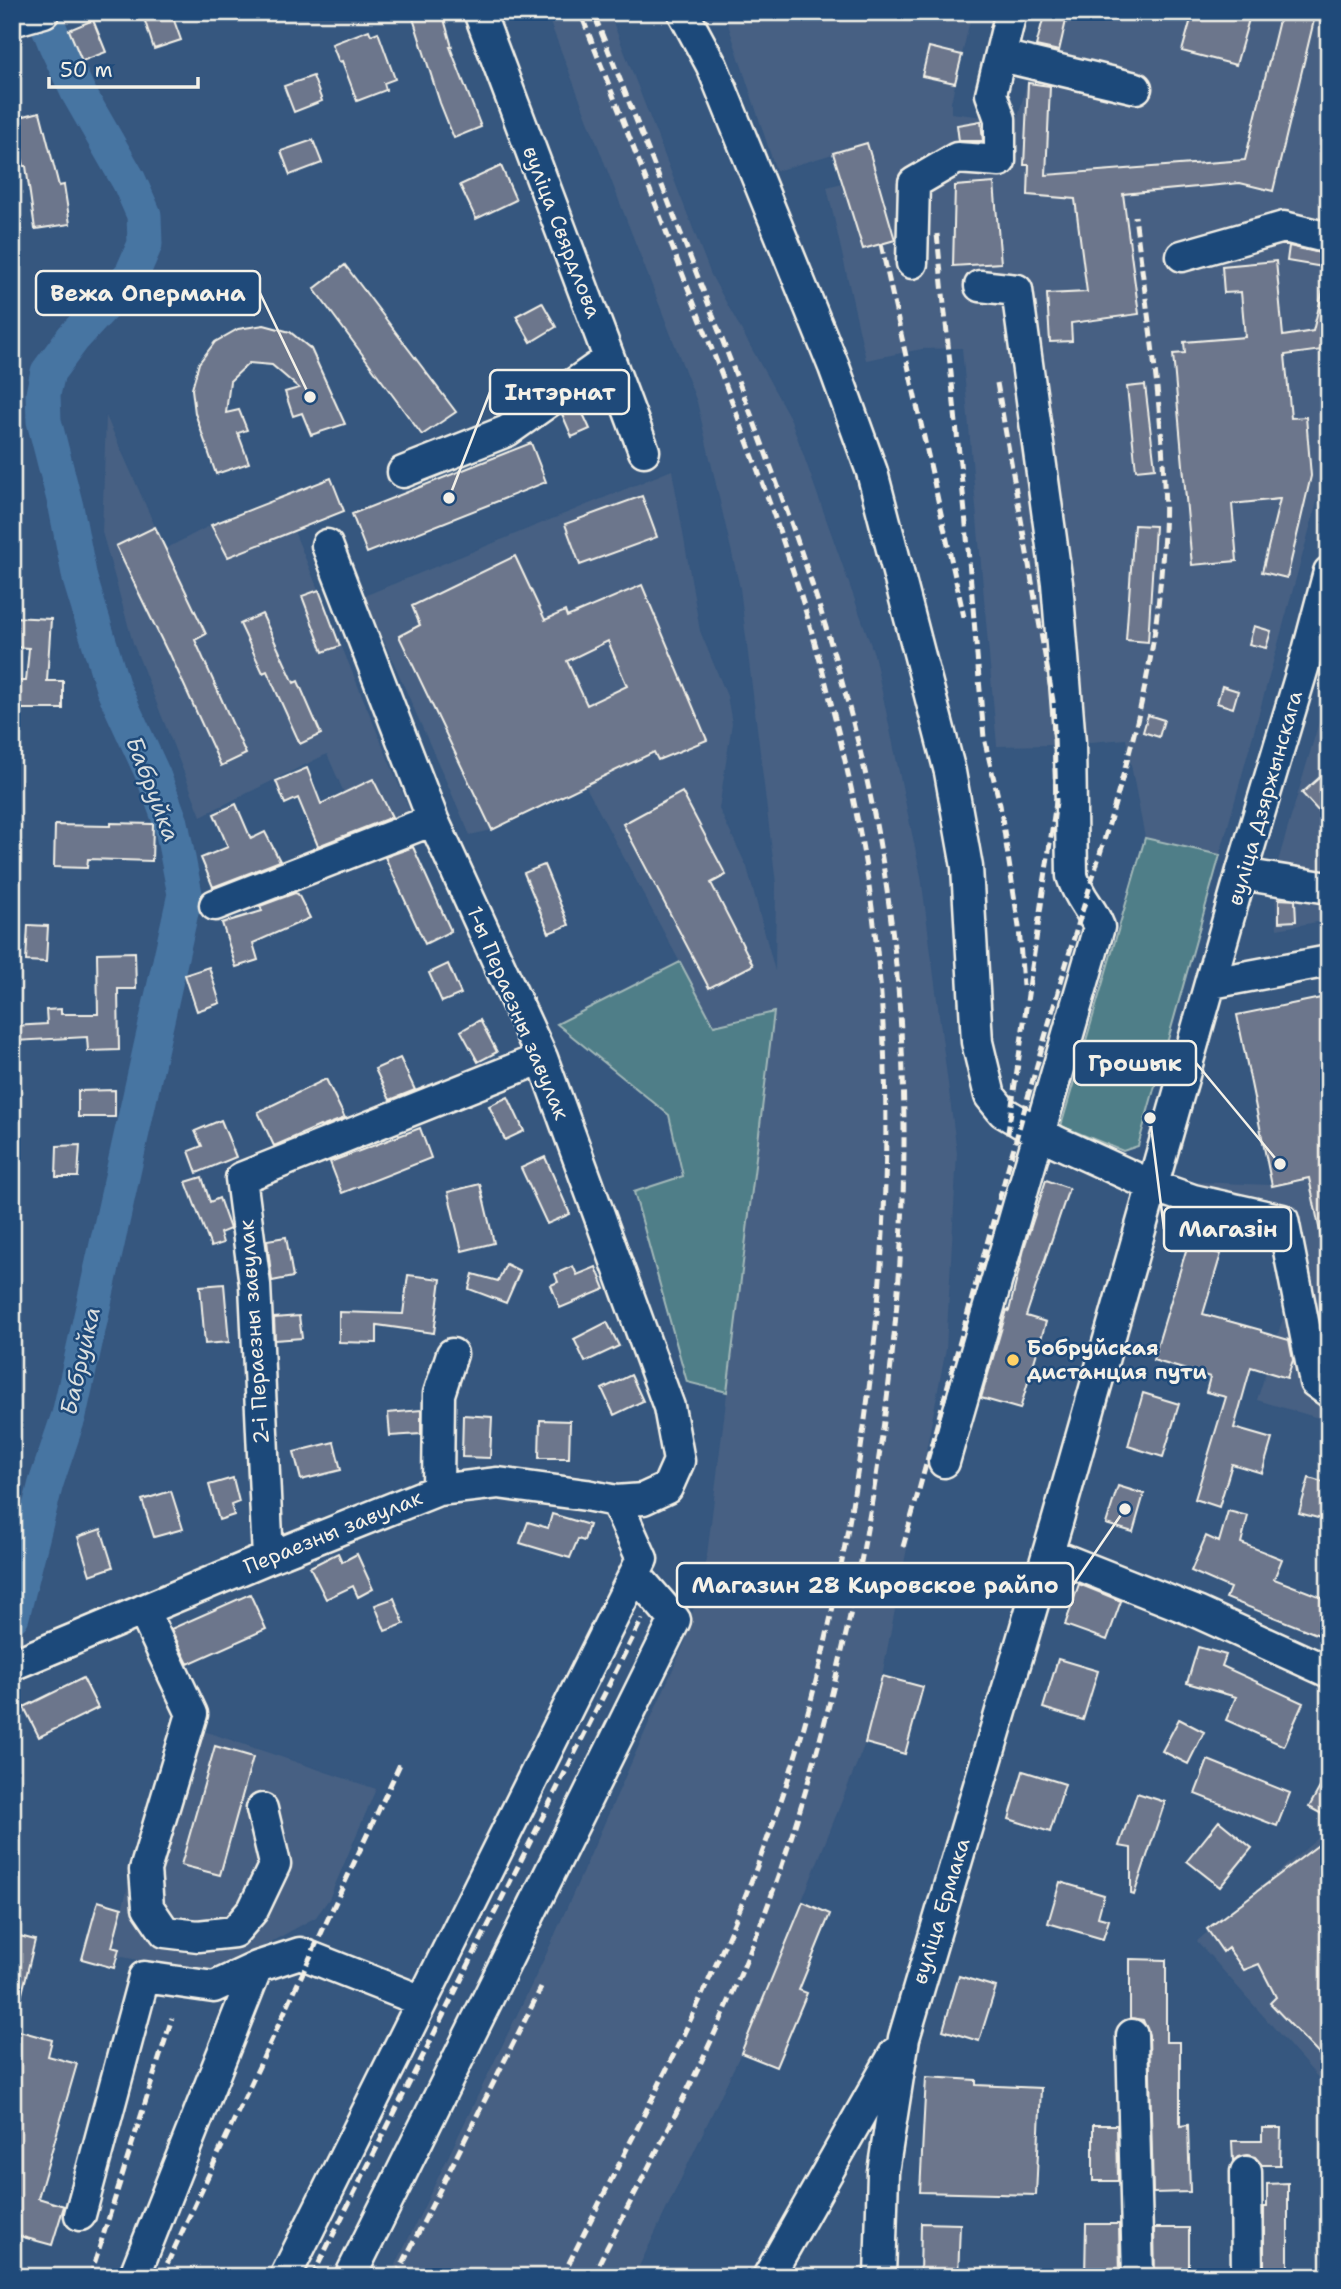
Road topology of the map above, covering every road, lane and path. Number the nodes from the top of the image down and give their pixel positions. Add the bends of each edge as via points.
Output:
1 (479, 12) edge
2 (683, 12) edge
3 (1012, 12) edge
4 (1001, 56) junction
5 (1136, 88) dead end
6 (1329, 238) edge
7 (1182, 256) dead end
8 (912, 263) dead end
9 (980, 286) dead end
10 (609, 359) junction
11 (644, 452) dead end
12 (403, 472) dead end
13 (327, 545) dead end
14 (1329, 572) edge
15 (1319, 654) edge
16 (433, 820) junction
17 (1241, 874) junction
18 (1329, 888) edge
19 (215, 905) dead end
20 (1329, 961) edge
21 (1212, 983) junction
22 (542, 1058) junction
23 (1038, 1132) junction
24 (1153, 1186) junction
25 (452, 1354) dead end
26 (1329, 1392) edge
27 (944, 1462) dead end
28 (667, 1488) joint
29 (438, 1490) junction
30 (616, 1501) junction
31 (1048, 1553) junction
32 (268, 1558) junction
33 (635, 1574) junction
34 (143, 1610) junction
35 (16, 1663) edge
36 (1329, 1672) edge
37 (261, 1809) dead end
38 (257, 1968) junction
39 (422, 2001) junction
40 (1132, 2035) dead end
41 (904, 2038) junction
42 (1246, 2172) dead end
43 (80, 2215) dead end
44 (134, 2277) edge
45 (285, 2277) edge
46 (350, 2277) edge
47 (768, 2277) edge
48 (880, 2277) edge
49 (1138, 2277) edge
50 (1247, 2277) edge

1 - 10 street, вуліца Свярдлова
2 - 23 street via 712,66 872,471 950,772 967,867 982,1070 990,1096 1003,1112
3 - 4 street
4 - 5 street
4 - 8 street via 991,94 1000,119 1000,161 957,158 914,183
6 - 7 street via 1284,227
9 - 23 street via 1017,290 1057,583 1070,743 1072,876 1077,893 1099,927
10 - 11 street, вуліца Свярдлова
10 - 12 street via 507,431
13 - 16 street, 1-ы Пераезны завулак
14 - 15 street, вуліца Дзяржынскага
15 - 17 street, вуліца Дзяржынскага
16 - 19 street
16 - 22 street, 1-ы Пераезны завулак
17 - 18 street
17 - 21 street, вуліца Дзяржынскага
20 - 21 street
21 - 24 street, вуліца Ермака
22 - 28 street, 1-ы Пераезны завулак via 669,1407 679,1461
22 - 32 street, 2-і Пераезны завулак via 241,1178 255,1285
23 - 24 street
23 - 27 street
24 - 26 street via 1283,1220 1315,1382
24 - 31 street, вуліца Ермака
25 - 29 street via 439,1394
28 - 30 street, Пераезны завулак via 643,1499
29 - 30 street, Пераезны завулак via 498,1483
29 - 32 street, Пераезны завулак
30 - 33 street via 642,1559
31 - 36 street via 1197,1612
31 - 41 street, вуліца Ермака
32 - 34 street, Пераезны завулак
33 - 39 street
33 - 46 street via 675,1620
34 - 35 street, Пераезны завулак
34 - 37 street via 192,1714 145,1870 148,1908 165,1932 198,1936 234,1933 253,1910 275,1864
38 - 39 street via 300,1953
38 - 43 street via 214,1987 144,1977
38 - 44 street
39 - 45 street
40 - 49 street
41 - 47 street
41 - 48 street, вуліца Ермака via 883,2172
42 - 50 street

